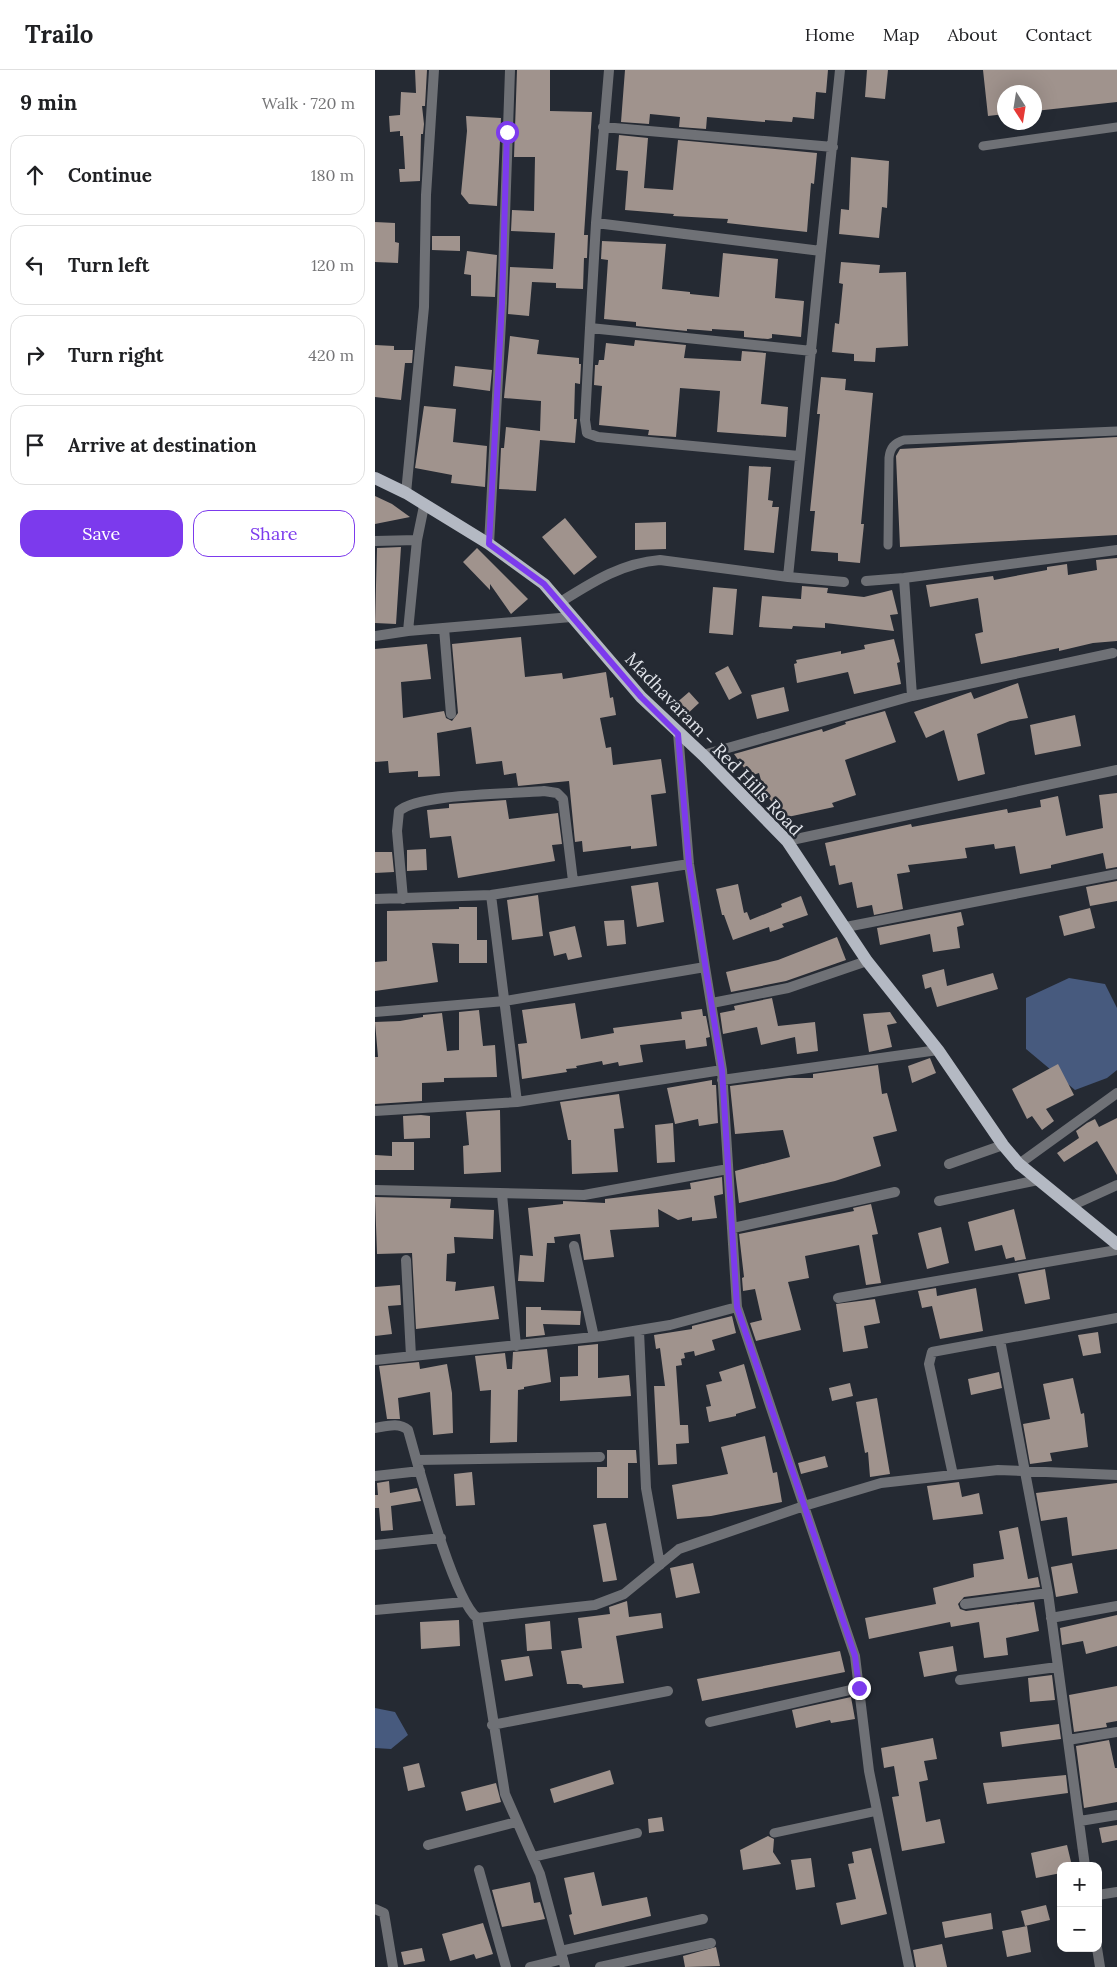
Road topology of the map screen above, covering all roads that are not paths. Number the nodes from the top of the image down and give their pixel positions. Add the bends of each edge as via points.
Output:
1 (434, 70) edge
2 (510, 70) edge
3 (609, 70) edge
4 (840, 70) edge
5 (603, 127) junction
6 (1117, 127) edge
7 (983, 146) dead end
8 (833, 147) junction
9 (596, 223) junction
10 (821, 251) junction
11 (590, 328) junction
12 (812, 351) junction
13 (1117, 431) edge
14 (799, 456) junction
15 (375, 478) edge
16 (406, 493) junction
17 (424, 506) junction
18 (417, 540) junction
19 (375, 541) edge
20 (489, 544) junction
21 (888, 545) dead end
22 (1117, 550) edge
23 (788, 577) junction
24 (904, 578) junction
25 (866, 581) dead end
26 (843, 582) dead end
27 (559, 604) junction
28 (571, 618) junction
29 (444, 628) junction
30 (408, 632) junction
31 (375, 636) edge
32 (1113, 653) dead end
33 (912, 696) junction
34 (451, 714) dead end
35 (678, 734) junction
36 (703, 755) junction
37 (1117, 770) edge
38 (787, 841) junction
39 (689, 864) junction
40 (1117, 874) edge
41 (573, 881) junction
42 (491, 896) junction
43 (375, 899) edge
44 (403, 899) junction
45 (846, 926) junction
46 (867, 961) junction
47 (705, 968) junction
48 (505, 1001) junction
49 (711, 1004) junction
50 (375, 1012) edge
51 (938, 1050) junction
52 (722, 1075) junction
53 (1117, 1093) edge
54 (517, 1102) junction
55 (375, 1111) edge
56 (1003, 1145) junction
57 (949, 1164) dead end
58 (1019, 1164) junction
59 (728, 1169) junction
60 (1038, 1180) junction
61 (1117, 1185) edge
62 (375, 1190) edge
63 (895, 1192) dead end
64 (502, 1194) junction
65 (939, 1201) dead end
66 (1071, 1206) junction
67 (733, 1228) junction
68 (1117, 1244) edge
69 (574, 1246) dead end
70 (1117, 1250) edge
71 (406, 1260) dead end
72 (838, 1298) dead end
73 (737, 1307) junction
74 (1117, 1318) edge
75 (639, 1331) junction
76 (594, 1337) junction
77 (999, 1340) junction
78 (517, 1346) junction
79 (411, 1356) junction
80 (375, 1360) edge
81 (375, 1428) edge
82 (600, 1457) dead end
83 (417, 1460) junction
84 (420, 1471) junction
85 (1024, 1471) junction
86 (953, 1475) junction
87 (1117, 1475) edge
88 (375, 1476) edge
89 (804, 1506) junction
90 (441, 1538) junction
91 (375, 1544) edge
92 (660, 1565) junction
93 (1048, 1593) junction
94 (464, 1602) junction
95 (965, 1604) dead end
96 (1117, 1606) edge
97 (375, 1610) edge
98 (477, 1618) junction
99 (1051, 1618) junction
100 (1057, 1667) junction
101 (960, 1680) dead end
102 (859, 1688) junction
103 (667, 1691) dead end
104 (710, 1722) dead end
105 (492, 1724) junction
106 (1117, 1732) edge
107 (1068, 1740) junction
108 (877, 1811) junction
109 (1117, 1815) edge
110 (1080, 1821) junction
111 (516, 1822) junction
112 (637, 1832) dead end
113 (774, 1833) dead end
114 (428, 1845) dead end
115 (533, 1857) junction
116 (1085, 1862) edge
117 (479, 1870) dead end
118 (1117, 1892) edge
119 (1102, 1894) edge
120 (375, 1909) edge
121 (703, 1919) dead end
122 (711, 1944) dead end
123 (1098, 1952) edge
124 (563, 1959) edge
125 (393, 1967) edge
126 (506, 1967) edge
127 (530, 1967) edge
128 (600, 1967) edge
129 (909, 1967) edge
130 (1100, 1967) edge

1 - 16 street via 426,195 424,306
2 - 20 street
3 - 5 street
4 - 8 street
5 - 8 street
5 - 9 street
6 - 7 lane
8 - 10 street
9 - 10 street
9 - 11 street
10 - 12 street
11 - 12 street
11 - 14 street via 587,433 597,437
12 - 14 street
13 - 21 lane via 897,442 890,449 889,458
14 - 23 street
15 - 16 main road, Madhavaram - Red Hills Road
16 - 17 main road, Madhavaram - Red Hills Road
17 - 18 street
17 - 20 main road, Madhavaram - Red Hills Road
18 - 19 street
18 - 30 street
20 - 27 main road, Madhavaram - Red Hills Road via 544,584
22 - 24 street
23 - 26 street
23 - 27 street via 660,560 644,561 602,576
24 - 25 street
24 - 33 street
27 - 28 main road, Madhavaram - Red Hills Road
28 - 29 street
28 - 35 main road, Madhavaram - Red Hills Road
29 - 30 street
29 - 34 street
30 - 31 street
32 - 33 street
33 - 36 street
35 - 36 main road, Madhavaram - Red Hills Road
35 - 39 street
36 - 38 main road, Madhavaram - Red Hills Road
37 - 38 street
38 - 45 main road, Madhavaram - Red Hills Road
39 - 41 street
39 - 47 street
40 - 45 street
41 - 42 street
41 - 44 street via 563,799 557,793 451,798 416,802 399,811 397,831
42 - 44 street
42 - 48 street
43 - 44 street
45 - 46 main road, Madhavaram - Red Hills Road
46 - 49 street via 788,988
46 - 51 main road, Madhavaram - Red Hills Road
47 - 48 street
47 - 49 street
48 - 50 street
48 - 54 street
49 - 52 street
51 - 52 street
51 - 56 main road, Madhavaram - Red Hills Road
52 - 54 street
52 - 59 street
53 - 58 street
54 - 55 street
56 - 57 street
56 - 58 main road, Madhavaram - Red Hills Road
58 - 60 main road, Madhavaram - Red Hills Road
59 - 64 street via 584,1196
59 - 67 street
60 - 65 street
60 - 66 main road, Madhavaram - Red Hills Road
61 - 66 street
62 - 64 street
63 - 67 street
64 - 78 street
66 - 68 main road, Madhavaram - Red Hills Road
67 - 73 street
69 - 76 street
70 - 72 street
71 - 79 street
73 - 75 street
73 - 89 street
74 - 77 street
75 - 76 street
75 - 92 street via 646,1488
76 - 78 street
77 - 85 street
77 - 86 street via 939,1350 930,1356
78 - 79 street
79 - 80 street
81 - 83 street via 403,1426 408,1430
82 - 83 street
83 - 84 street
84 - 88 street
84 - 90 street
85 - 86 street
85 - 87 street
85 - 93 street
86 - 89 street via 881,1483
89 - 92 street via 679,1549
89 - 102 street via 855,1656
90 - 91 street
90 - 94 street
92 - 98 street via 624,1594 603,1602
93 - 95 street
93 - 99 street
94 - 97 street
94 - 98 street
96 - 99 street
98 - 105 street
99 - 100 street
100 - 101 street
100 - 107 street
102 - 104 street
102 - 108 street
103 - 105 street
105 - 111 street via 505,1794
106 - 107 street
107 - 110 street
108 - 113 lane
108 - 129 street
109 - 110 street
110 - 116 street
111 - 114 street
111 - 115 street
112 - 115 street
115 - 124 street
117 - 126 street
118 - 119 street
120 - 125 street via 384,1913
121 - 124 street
122 - 128 street
123 - 130 street
124 - 127 street

